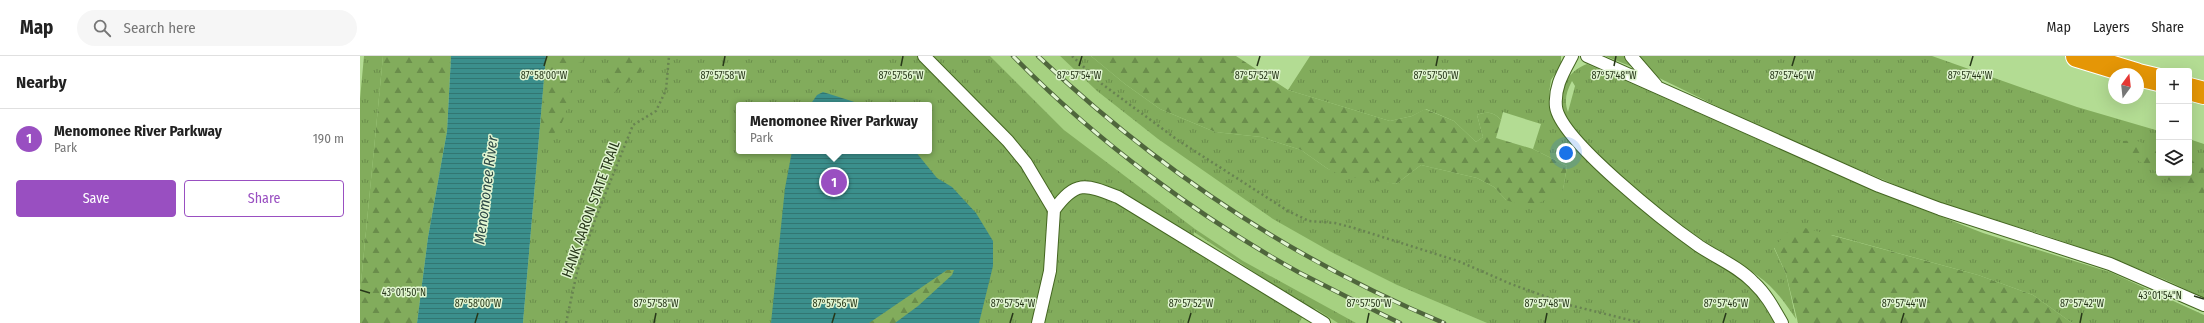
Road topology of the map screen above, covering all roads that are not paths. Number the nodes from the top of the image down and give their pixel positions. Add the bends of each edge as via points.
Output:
1 (924, 56) edge
2 (1572, 56) edge
3 (1587, 56) edge
4 (1631, 56) edge
5 (2077, 56) edge
6 (2117, 68) edge
7 (2144, 76) edge
8 (2156, 79) edge
9 (1658, 87) junction
10 (1054, 210) junction
11 (2204, 305) edge
12 (1038, 323) edge
13 (1324, 323) edge
14 (1782, 323) edge

1 - 10 lane via 1008,141 1026,163
2 - 14 lane via 1556,90 1556,109 1566,129 1615,180 1699,246 1729,263 1754,282
3 - 9 lane
4 - 9 lane
5 - 6 highway
7 - 8 highway
9 - 11 lane via 1879,186 1940,209 2110,264
10 - 12 lane via 1050,271
10 - 13 lane via 1064,196 1076,188 1086,186 1118,197

